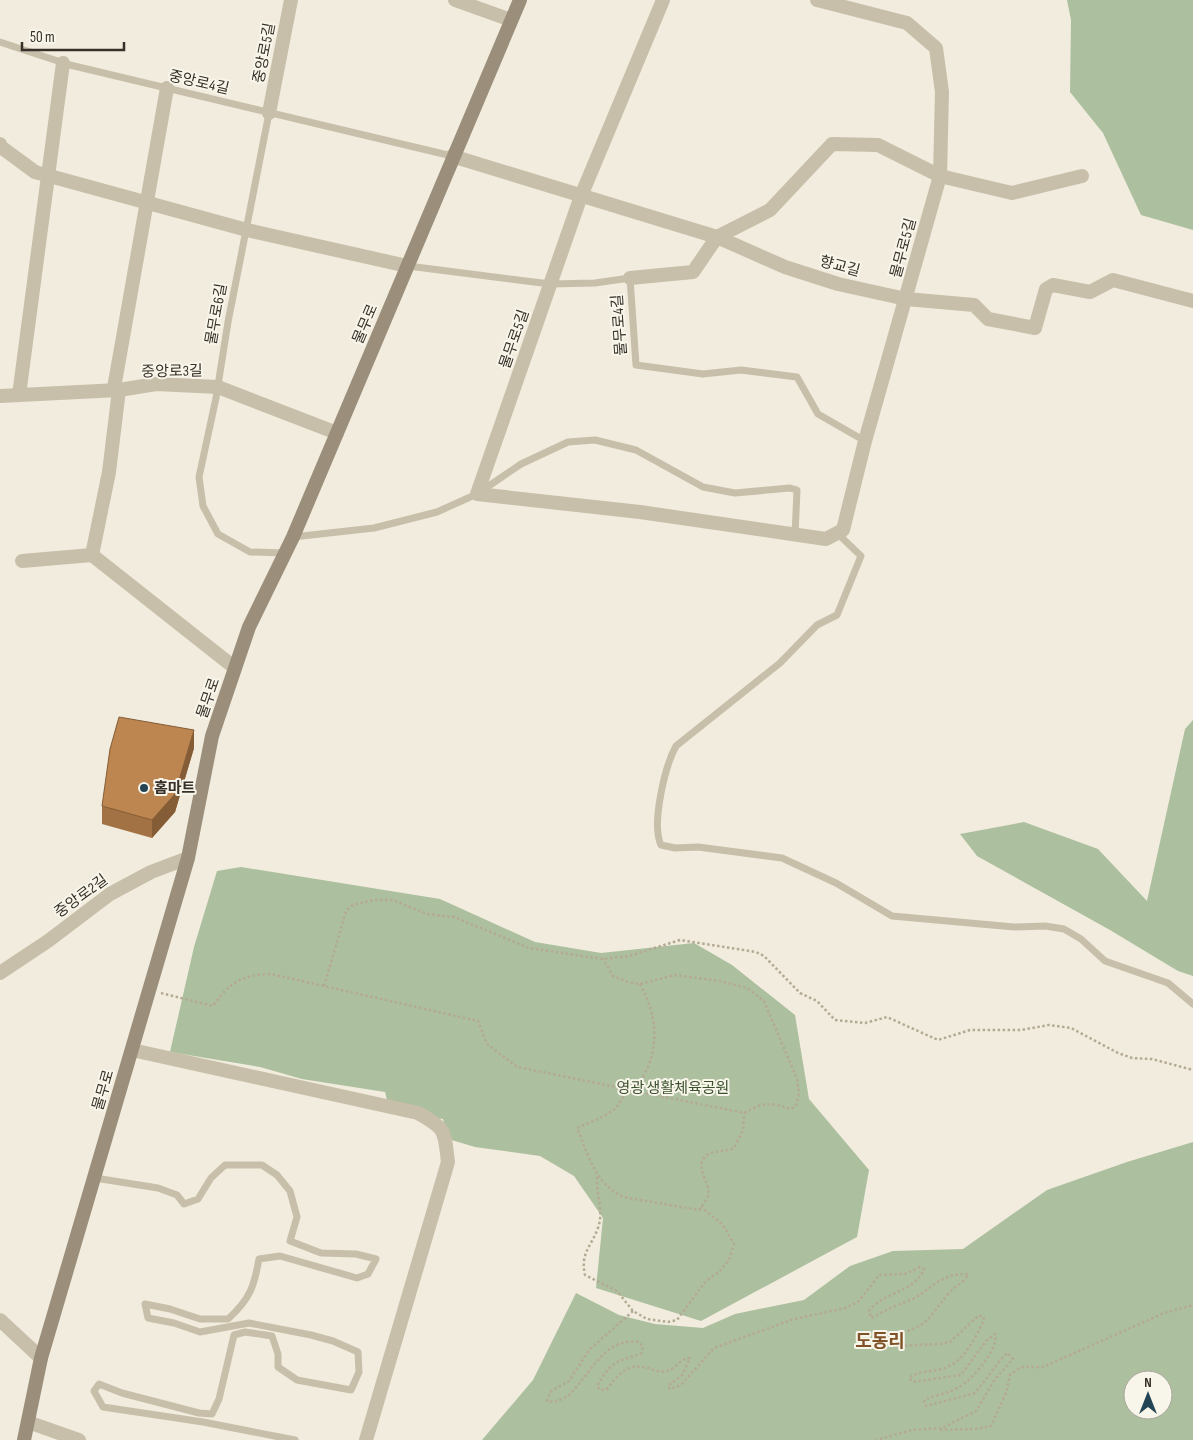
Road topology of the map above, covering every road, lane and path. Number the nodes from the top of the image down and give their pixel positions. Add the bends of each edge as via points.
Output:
1 (291, 0) edge
2 (455, 0) edge
3 (520, 0) edge
4 (663, 0) edge
5 (817, 0) edge
6 (511, 20) junction
7 (0, 42) edge
8 (62, 63) junction
9 (167, 88) junction
10 (270, 113) junction
11 (0, 144) edge
12 (452, 156) junction
13 (47, 175) junction
14 (940, 176) junction
15 (1082, 176) dead end
16 (581, 196) junction
17 (147, 203) junction
18 (247, 230) junction
19 (717, 237) junction
20 (407, 266) junction
21 (630, 278) junction
22 (550, 284) junction
23 (906, 299) junction
24 (1193, 301) edge
25 (218, 387) junction
26 (116, 389) junction
27 (19, 395) junction
28 (0, 396) edge
29 (337, 433) junction
30 (865, 440) junction
31 (477, 494) junction
32 (837, 533) junction
33 (795, 536) junction
34 (293, 537) junction
35 (286, 553) junction
36 (92, 554) junction
37 (22, 561) dead end
38 (235, 668) junction
39 (188, 858) junction
40 (603, 959) junction
41 (0, 973) edge
42 (640, 984) junction
43 (324, 986) junction
44 (150, 990) junction
45 (1193, 1004) edge
46 (132, 1050) junction
47 (1193, 1070) edge
48 (632, 1090) junction
49 (744, 1113) junction
50 (597, 1177) junction
51 (95, 1178) junction
52 (701, 1206) junction
53 (1193, 1304) edge
54 (633, 1311) junction
55 (0, 1320) edge
56 (41, 1358) junction
57 (28, 1422) junction
58 (933, 1429) junction
59 (24, 1440) edge
60 (80, 1440) edge
61 (294, 1440) edge
62 (366, 1440) edge
63 (876, 1440) edge

1 - 10 street, 중앙로5길
2 - 6 street
3 - 6 main road, 물무로
4 - 16 street, 물무로5길
5 - 14 street, 물무로5길 via 907,23 936,48 942,92
6 - 12 main road, 물무로
7 - 8 lane, 중앙로4길
8 - 9 lane, 중앙로4길
8 - 13 street
9 - 10 lane, 중앙로4길
9 - 17 street
10 - 12 lane, 중앙로4길
10 - 18 lane, 물무로6길
11 - 13 street via 35,172
12 - 16 street, 향교길
12 - 20 main road, 물무로
13 - 17 street
13 - 27 street
14 - 15 street via 1012,193
14 - 19 street via 878,145 832,144 770,210
14 - 23 street, 물무로5길
16 - 19 street, 향교길
16 - 22 street, 물무로5길
17 - 18 street
17 - 26 street
18 - 20 street
18 - 25 lane, 물무로6길
19 - 21 street via 693,272
19 - 23 street, 향교길 via 786,268
20 - 22 lane, 물무로4길
20 - 29 main road, 물무로
21 - 22 lane, 물무로4길
21 - 30 lane, 물무로4길 via 636,365 703,374 741,370 796,377 818,414
22 - 31 street, 물무로5길
23 - 24 street, 향교길 via 974,305 988,319 1035,328 1046,289 1053,285 1090,292 1113,280
23 - 30 street, 물무로5길
25 - 26 street, 중앙로3길 via 156,384
25 - 29 street, 중앙로3길
25 - 35 lane, 물무로6길 via 199,477 203,506 218,534 250,552
26 - 27 street, 중앙로3길
26 - 36 street via 109,472
27 - 28 street, 중앙로3길
29 - 34 main road, 물무로
30 - 32 street, 물무로5길 via 843,530
31 - 33 street via 640,512
31 - 33 lane via 521,464 568,442 595,440 636,450 703,487 735,493 797,490
31 - 34 lane via 437,512 374,528
32 - 33 street via 826,538
32 - 45 lane via 861,556 837,615 816,625 780,664 676,746 669,759 659,813 657,836 661,845 782,858 836,883 892,916 1064,929 1105,960 1168,983
34 - 35 main road, 물무로
35 - 38 main road, 물무로 via 249,627
36 - 37 street
36 - 38 street
38 - 39 main road, 물무로 via 212,736
39 - 41 street, 중앙로2길 via 151,872 110,894
39 - 44 main road, 물무로
40 - 42 path via 613,976
40 - 43 path via 529,948 454,917 427,914 393,900 374,900 353,905 346,911
40 - 47 path via 630,956 680,940 756,952 834,1020 865,1023 887,1017 938,1040 970,1030 1056,1026 1070,1028 1132,1058 1152,1059
42 - 48 path via 650,1003 655,1032 650,1063
42 - 49 path via 675,975 720,981 747,988 764,1001 798,1079 799,1093 796,1106 791,1109 771,1103 761,1104
43 - 44 path via 271,974 249,974 226,987 213,1006
43 - 48 path via 478,1021 487,1044 516,1067
44 - 46 main road, 물무로
46 - 51 main road, 물무로
46 - 62 street via 418,1113 439,1124 444,1133 448,1162
48 - 49 path
48 - 50 path via 614,1110 577,1128
49 - 52 path via 743,1130 734,1148 708,1154 703,1160 701,1172 708,1187 708,1196
50 - 52 path via 622,1197 699,1210
50 - 54 path via 599,1226 584,1256 584,1270 586,1276 616,1290
51 - 56 main road, 물무로
51 - 61 lane via 158,1188 177,1195 184,1204 198,1198 210,1178 226,1165 262,1165 277,1174 290,1192 297,1218 290,1240 321,1253 356,1254 376,1260 368,1274 357,1278 280,1256 259,1259 255,1285 244,1304 228,1319 200,1319 145,1304 148,1318 174,1322 200,1332 249,1324 333,1341 358,1352 359,1372 351,1390 297,1380 278,1367 272,1336 245,1332 234,1335 212,1414 130,1395 99,1384 94,1391 103,1407
52 - 54 path via 723,1225 734,1244 729,1260 706,1281 677,1320 658,1322
53 - 58 path via 1164,1313 1043,1367 1021,1367 1010,1375 1006,1393 991,1426
54 - 58 path via 589,1350 569,1381 550,1392 547,1401 554,1402 570,1395 607,1350 621,1344 639,1342 643,1347 641,1354 608,1368 597,1386 600,1390 606,1390 627,1369 637,1365 660,1372 669,1371 683,1358 690,1358 682,1375 668,1386 670,1389 681,1385 714,1348 775,1325 846,1308 859,1301 879,1275 905,1274 920,1267 924,1269 921,1277 912,1284 874,1304 869,1311 871,1318 916,1298 946,1278 968,1274 949,1292 931,1318 919,1327 887,1339 895,1346 950,1342 978,1316 983,1316 984,1320 962,1358 940,1370 912,1375 908,1378 913,1382 961,1375 995,1334 997,1342 968,1382 926,1399 926,1406 975,1393 1003,1356 1011,1355 1013,1359 995,1379 976,1411 957,1422
55 - 56 street
56 - 57 main road, 물무로
57 - 59 main road, 물무로
57 - 60 street
58 - 63 path via 912,1430

